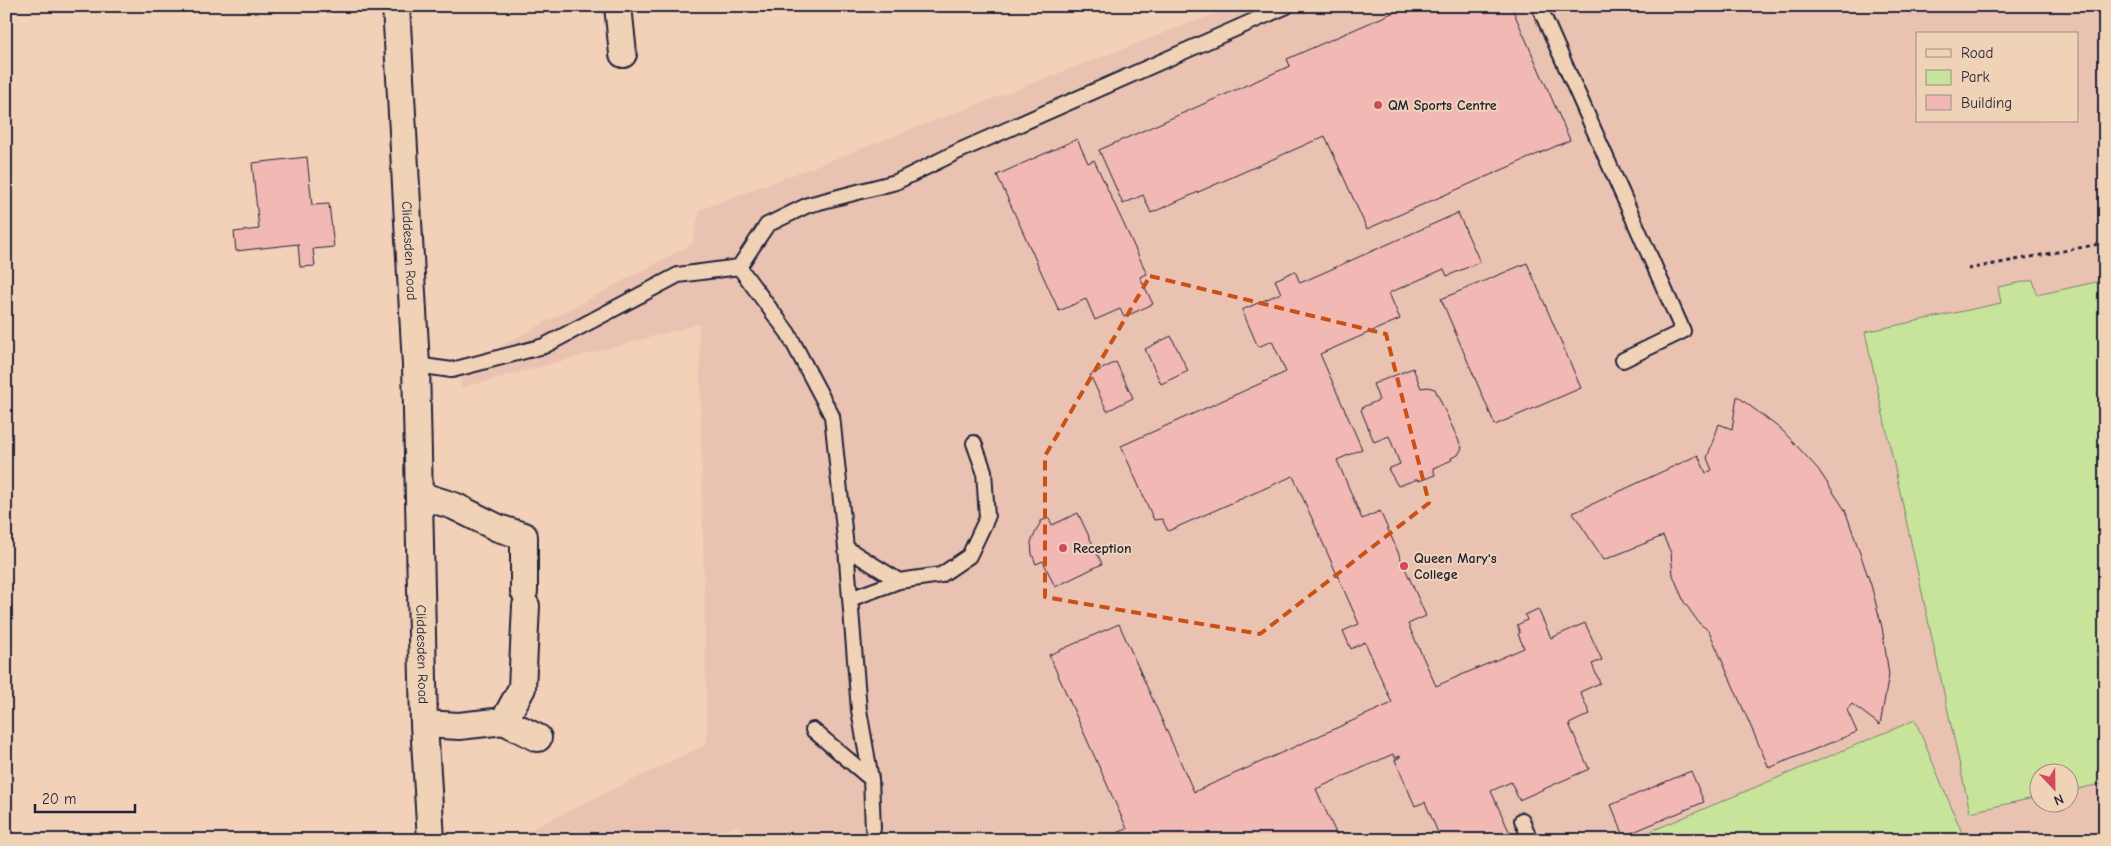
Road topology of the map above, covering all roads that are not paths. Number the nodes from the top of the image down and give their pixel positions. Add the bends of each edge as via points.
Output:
1 (396, 6) edge
2 (618, 6) edge
3 (1287, 6) edge
4 (1539, 6) edge
5 (623, 54) dead end
6 (739, 267) junction
7 (1623, 360) dead end
8 (416, 365) junction
9 (974, 443) dead end
10 (418, 495) junction
11 (846, 548) junction
12 (899, 581) junction
13 (850, 599) junction
14 (504, 721) junction
15 (424, 724) junction
16 (813, 730) dead end
17 (538, 738) dead end
18 (871, 779) junction
19 (1522, 820) dead end
20 (874, 829) dead end
21 (431, 840) edge
22 (1530, 840) edge

1 - 8 street, Cliddesden Road
2 - 5 street
3 - 6 lane via 896,182 808,205 767,225
4 - 7 lane via 1683,331
6 - 8 lane via 678,275 544,346 452,370
6 - 11 lane via 788,333 832,416
8 - 10 street, Cliddesden Road
9 - 12 lane via 984,471 987,518 969,556 941,575
10 - 14 street via 454,506 498,528 524,536 522,688
10 - 15 street, Cliddesden Road
11 - 12 lane
11 - 13 lane
12 - 13 lane
13 - 18 lane via 858,710
14 - 15 street, Cliddesden Road via 459,726
14 - 17 street
15 - 21 street, Cliddesden Road
16 - 18 lane
18 - 20 lane
19 - 22 lane

